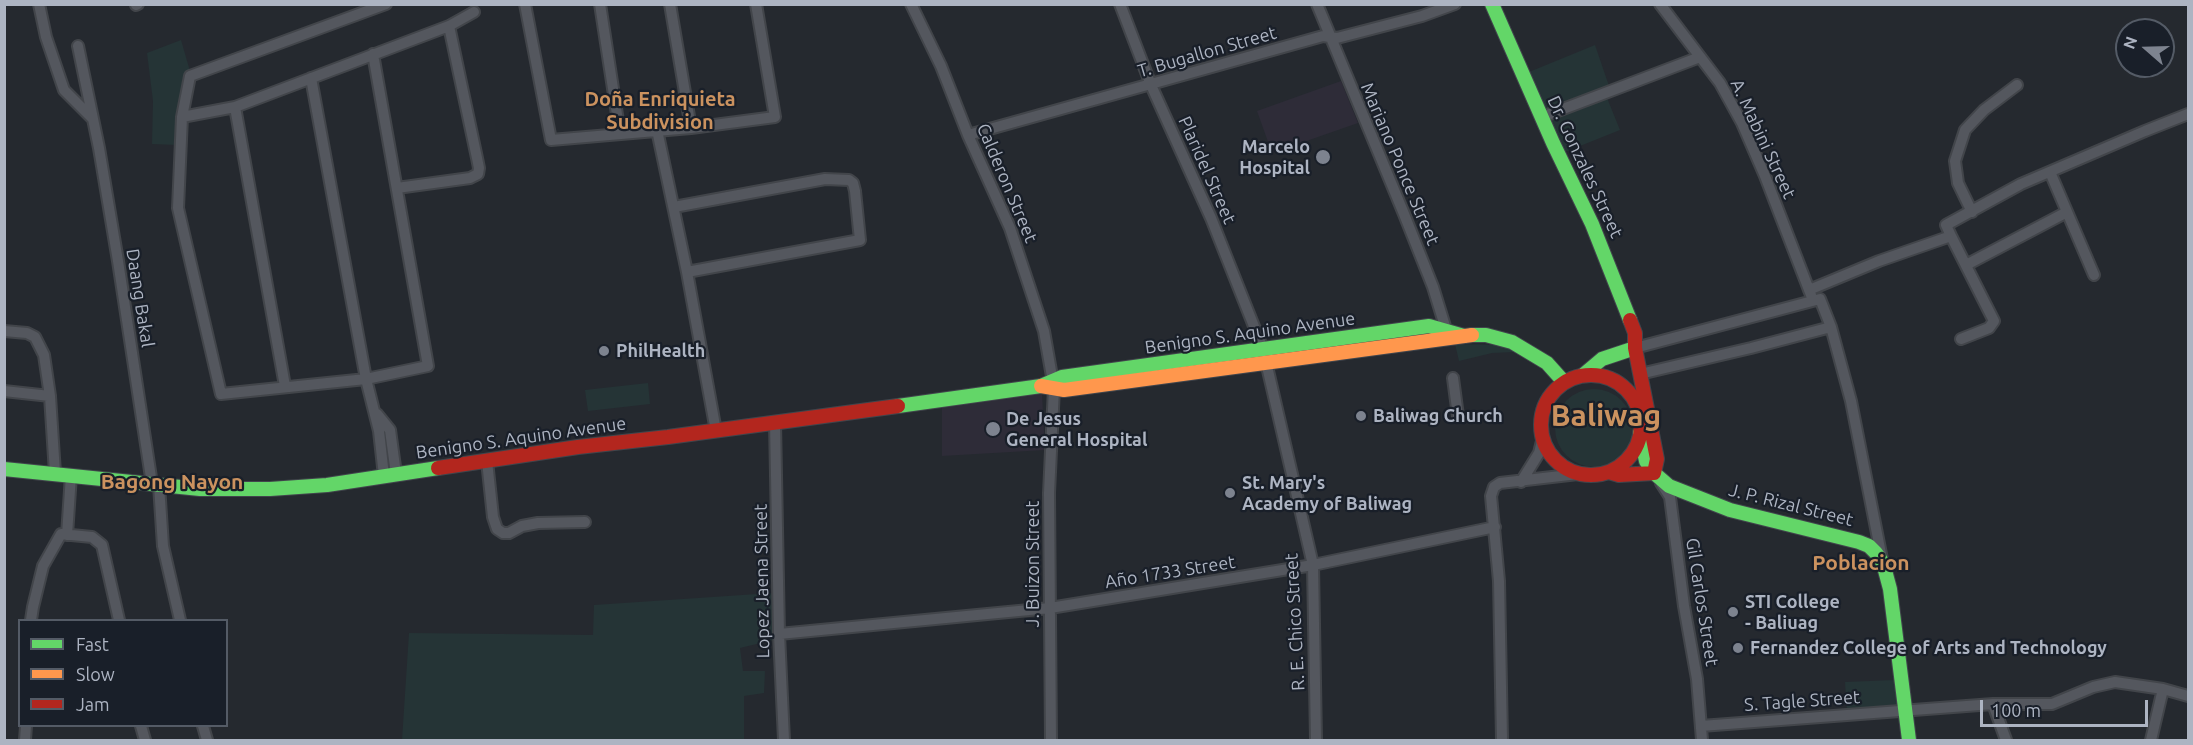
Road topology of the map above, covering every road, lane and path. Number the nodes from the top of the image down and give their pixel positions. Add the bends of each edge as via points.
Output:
1 (39, 4) edge
2 (386, 4) edge
3 (525, 4) edge
4 (600, 4) edge
5 (670, 4) edge
6 (756, 4) edge
7 (911, 4) edge
8 (1119, 4) edge
9 (1317, 4) edge
10 (1455, 4) edge
11 (1492, 4) edge
12 (1660, 4) edge
13 (474, 12) dead end
14 (449, 26) junction
15 (1330, 37) junction
16 (78, 46) dead end
17 (373, 54) junction
18 (1700, 57) junction
19 (311, 78) junction
20 (1151, 85) junction
21 (2017, 85) dead end
22 (235, 108) junction
23 (2188, 114) edge
24 (182, 117) junction
25 (1542, 117) junction
26 (93, 118) junction
27 (692, 128) junction
28 (657, 130) junction
29 (620, 134) junction
30 (968, 135) junction
31 (2050, 172) junction
32 (397, 188) junction
33 (674, 207) junction
34 (1972, 212) junction
35 (2067, 212) junction
36 (1951, 236) junction
37 (1966, 265) junction
38 (687, 272) junction
39 (2094, 275) dead end
40 (1809, 290) junction
41 (1817, 300) junction
42 (1831, 327) junction
43 (4, 331) edge
44 (1447, 334) junction
45 (1960, 339) dead end
46 (1635, 348) junction
47 (1264, 356) junction
48 (1640, 374) junction
49 (1583, 375) junction
50 (1453, 378) dead end
51 (366, 379) junction
52 (1564, 382) junction
53 (1050, 385) junction
54 (285, 386) junction
55 (4, 391) edge
56 (50, 396) junction
57 (1458, 416) dead end
58 (775, 422) junction
59 (716, 431) junction
60 (1640, 433) junction
61 (1543, 437) junction
62 (487, 461) junction
63 (4, 469) edge
64 (1609, 472) junction
65 (55, 473) junction
66 (1579, 474) junction
67 (1654, 474) junction
68 (71, 475) junction
69 (390, 475) junction
70 (1521, 482) junction
71 (155, 484) junction
72 (585, 522) dead end
73 (1495, 527) junction
74 (67, 535) junction
75 (1883, 563) junction
76 (1312, 565) junction
77 (1050, 608) junction
78 (32, 619) edge
79 (119, 619) edge
80 (180, 619) edge
81 (779, 634) junction
82 (2163, 689) junction
83 (2188, 696) edge
84 (1993, 704) junction
85 (1905, 710) junction
86 (1701, 726) junction
87 (784, 741) edge
88 (1051, 741) edge
89 (1316, 741) edge
90 (1502, 741) edge
91 (1702, 741) edge
92 (1909, 741) edge
93 (2006, 741) edge
94 (2151, 741) edge

1 - 26 street via 64,90
2 - 24 street via 190,76
3 - 29 street via 551,140
4 - 29 street
5 - 27 street
6 - 27 street via 775,117
7 - 30 street, Calderon Street
8 - 20 street, Plaridel Street
9 - 15 street, Mariano Ponce Street
10 - 15 street, T. Bugallon Street via 1422,16
11 - 25 main road, Dr. Gonzales Street
12 - 18 street, A. Mabini Street
13 - 14 street
14 - 17 street
14 - 32 street via 478,174
15 - 20 street, T. Bugallon Street
15 - 44 street, Mariano Ponce Street via 1404,214
16 - 26 street, Daang Bakal
17 - 19 street
17 - 32 street
18 - 25 street
18 - 40 street, A. Mabini Street via 1742,123
19 - 22 street
19 - 51 street
20 - 30 street, T. Bugallon Street
20 - 47 street, Plaridel Street via 1211,218
21 - 34 street via 1965,130 1955,161 1958,183
22 - 24 street
22 - 54 street
23 - 31 street
24 - 54 street via 178,208 221,394
25 - 46 main road, Dr. Gonzales Street via 1615,278 1635,333
26 - 71 street, Daang Bakal
27 - 28 street
28 - 29 street
28 - 33 street
30 - 53 street, Calderon Street via 1010,228 1044,331
31 - 34 street
31 - 35 street
32 - 51 street via 428,366
33 - 38 street
33 - 38 street via 825,179 849,180 855,191 860,240
34 - 36 street via 1946,225
35 - 37 street
35 - 39 street
36 - 37 street
36 - 40 street
37 - 45 street via 1994,321 1989,328
38 - 59 street
40 - 41 street, A. Mabini Street
41 - 42 street, A. Mabini Street
41 - 46 street
42 - 48 street
42 - 75 street, A. Mabini Street via 1851,401
43 - 56 street via 35,337 44,355
44 - 47 main road, Benigno S. Aquino Avenue
44 - 52 main road, Benigno S. Aquino Avenue via 1486,335 1512,342 1547,363
46 - 48 main road, Dr. Gonzales Street
46 - 49 main road via 1602,359
47 - 53 main road, Benigno S. Aquino Avenue via 1064,390
47 - 76 street, R. E. Chico Street
48 - 67 main road, Dr. Gonzales Street via 1657,459
49 - 52 main road
49 - 60 main road via 1605,375 1626,387 1634,402
50 - 57 street
51 - 54 street
51 - 69 street
52 - 61 main road via 1546,403 1541,421
53 - 58 main road, Benigno S. Aquino Avenue
53 - 77 street, J. Buizon Street
55 - 56 street
56 - 65 street
58 - 59 main road, Benigno S. Aquino Avenue
58 - 81 street, Lopez Jaena Street
59 - 62 main road, Benigno S. Aquino Avenue
60 - 64 main road via 1632,455
60 - 67 main road via 1646,461
61 - 66 main road via 1557,462
61 - 70 street via 1539,453
62 - 69 main road, Benigno S. Aquino Avenue
62 - 72 street via 493,518 503,533 538,523
63 - 65 main road, Benigno S. Aquino Avenue
64 - 66 main road
64 - 67 main road
65 - 68 main road, Benigno S. Aquino Avenue
66 - 70 street
67 - 75 main road, J. P. Rizal Street via 1671,487 1726,509 1859,542 1869,546
67 - 86 street, Gil Carlos Street via 1670,497
68 - 71 main road, Benigno S. Aquino Avenue
68 - 74 street
69 - 71 main road, Benigno S. Aquino Avenue via 270,489 200,489
70 - 73 street via 1494,487 1491,496
71 - 80 street, Daang Bakal via 163,546
73 - 76 street, Año 1733 Street
73 - 90 street
74 - 78 street via 61,534 43,566
74 - 79 street via 92,537 102,545
75 - 85 main road via 1890,589
76 - 77 street, Año 1733 Street
76 - 89 street, R. E. Chico Street
77 - 81 street, Año 1733 Street
77 - 88 street, J. Buizon Street
81 - 87 street, Lopez Jaena Street
82 - 83 street, S. Tagle Street
82 - 84 street, S. Tagle Street via 2115,682 2052,704
82 - 94 street
84 - 85 street, S. Tagle Street
84 - 93 street
85 - 86 street, S. Tagle Street
85 - 92 main road
86 - 91 street, Gil Carlos Street

